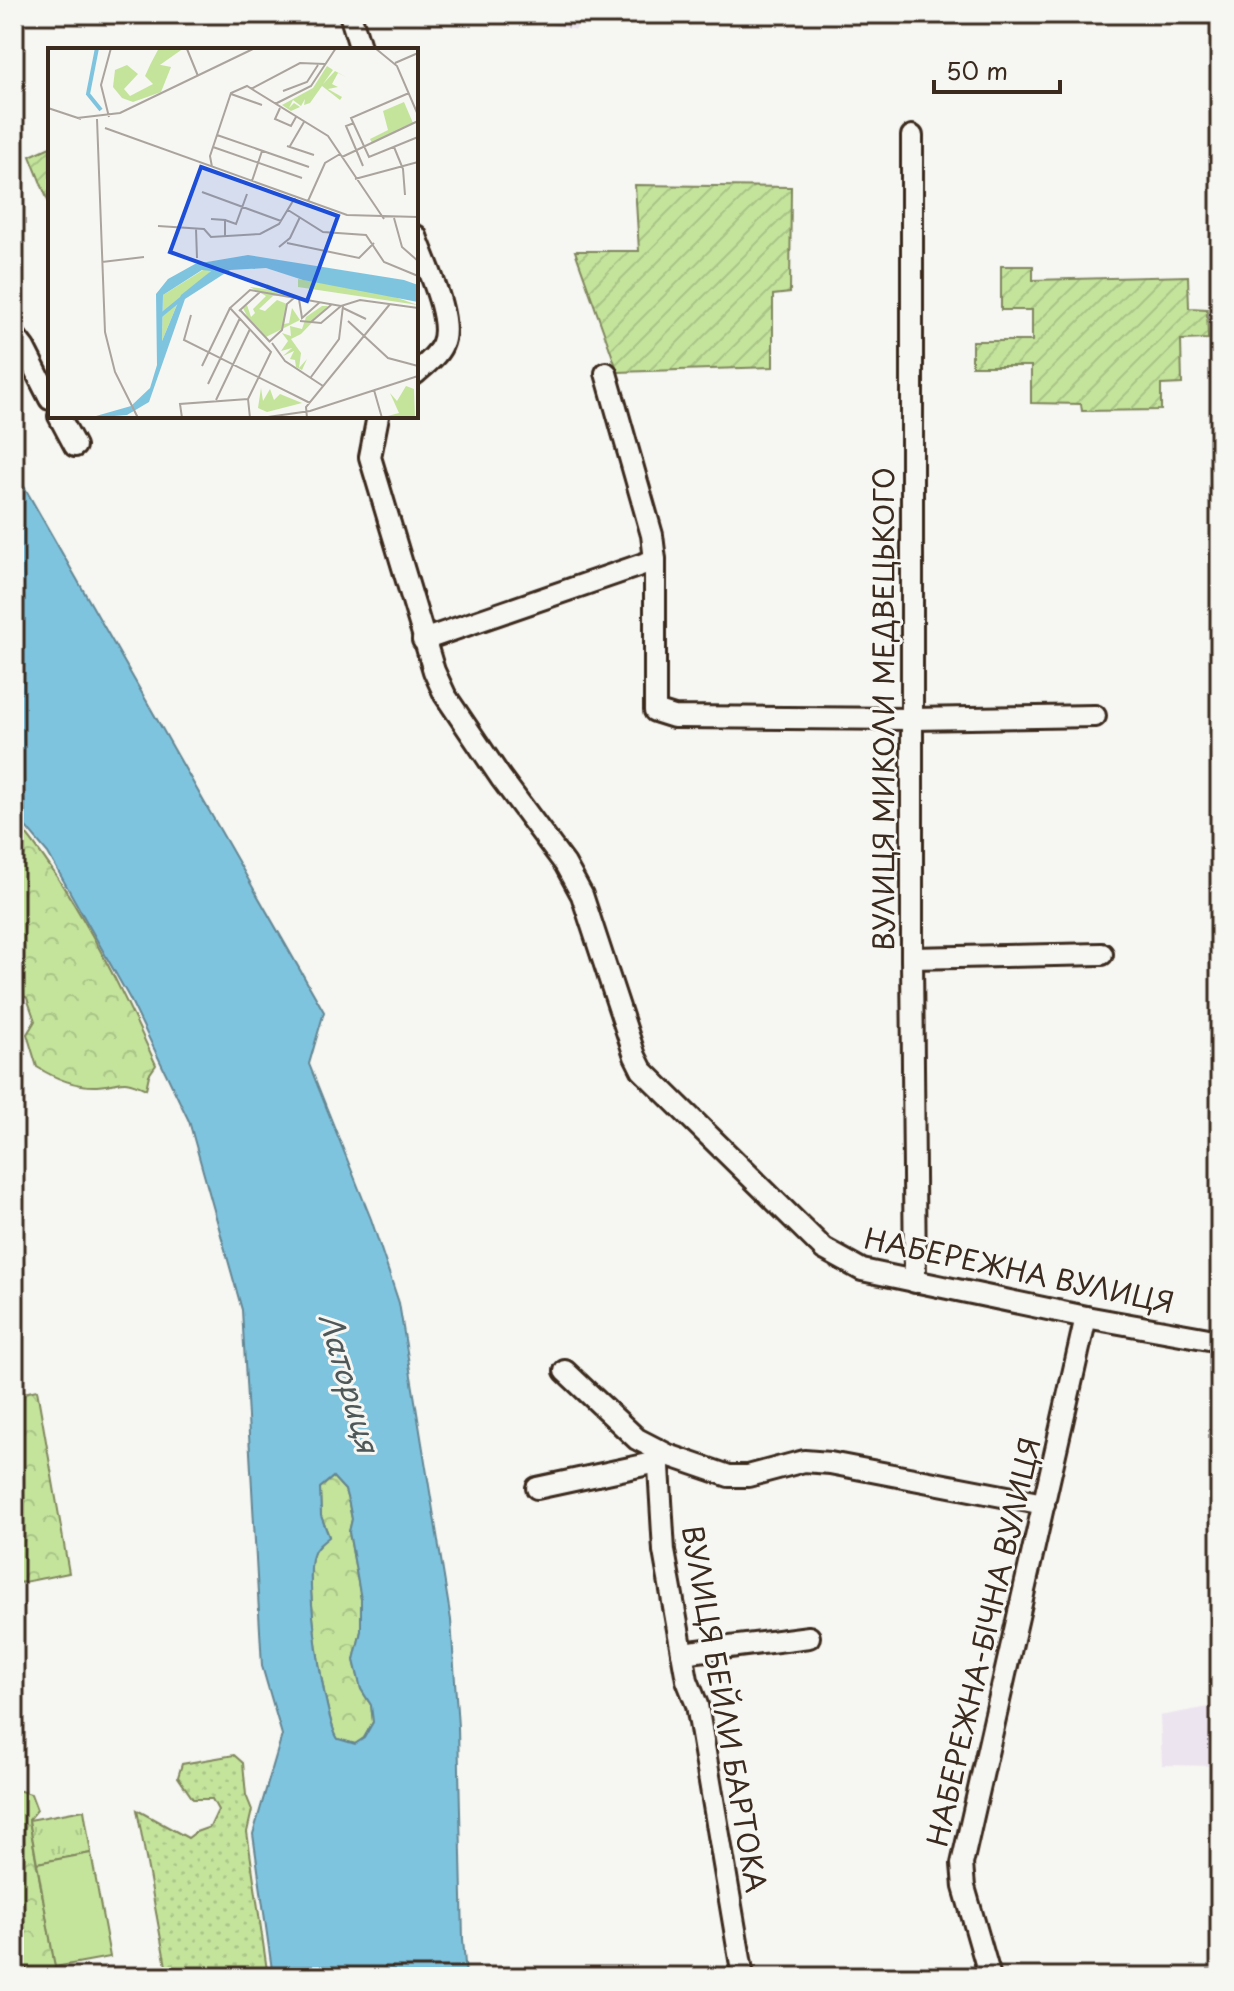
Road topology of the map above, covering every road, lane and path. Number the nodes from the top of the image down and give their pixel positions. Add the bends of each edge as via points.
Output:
1 (350, 14) edge
2 (360, 48) edge
3 (912, 136) dead end
4 (418, 241) edge
5 (14, 335) edge
6 (42, 366) edge
7 (418, 371) edge
8 (606, 373) dead end
9 (48, 391) edge
10 (60, 418) edge
11 (378, 418) edge
12 (75, 446) dead end
13 (655, 560) junction
14 (423, 640) junction
15 (1095, 716) dead end
16 (913, 719) junction
17 (1102, 954) dead end
18 (912, 958) junction
19 (915, 1282) junction
20 (1086, 1317) junction
21 (1220, 1341) edge
22 (565, 1371) dead end
23 (658, 1456) junction
24 (537, 1488) dead end
25 (1044, 1504) junction
26 (809, 1637) dead end
27 (682, 1653) junction
28 (743, 1977) edge
29 (990, 1977) edge

1 - 2 street
3 - 16 street, ВУЛИЦЯ МИКОЛИ МЕДВЕЦЬКОГО
4 - 7 street via 447,331 442,347
5 - 6 street
6 - 9 street
8 - 13 street
10 - 12 street
11 - 14 street, НАБЕРЕЖНА ВУЛИЦЯ via 370,457
13 - 14 street
13 - 16 street via 655,711 674,717
14 - 19 street, НАБЕРЕЖНА ВУЛИЦЯ via 445,695 582,895 642,1070 824,1249 862,1270
15 - 16 street
16 - 18 street, ВУЛИЦЯ МИКОЛИ МЕДВЕЦЬКОГО
17 - 18 street
18 - 19 street, ВУЛИЦЯ МИКОЛИ МЕДВЕЦЬКОГО
19 - 20 street, НАБЕРЕЖНА ВУЛИЦЯ
20 - 21 street, НАБЕРЕЖНА ВУЛИЦЯ
20 - 25 street, НАБЕРЕЖНА-БІЧНА ВУЛИЦЯ
22 - 23 street
23 - 24 street
23 - 25 street via 729,1476 804,1461 830,1463
23 - 27 street, ВУЛИЦЯ БЕЙЛИ БАРТОКА via 664,1551
25 - 29 street, НАБЕРЕЖНА-БІЧНА ВУЛИЦЯ via 962,1864
26 - 27 street
27 - 28 street, ВУЛИЦЯ БЕЙЛИ БАРТОКА via 697,1705

